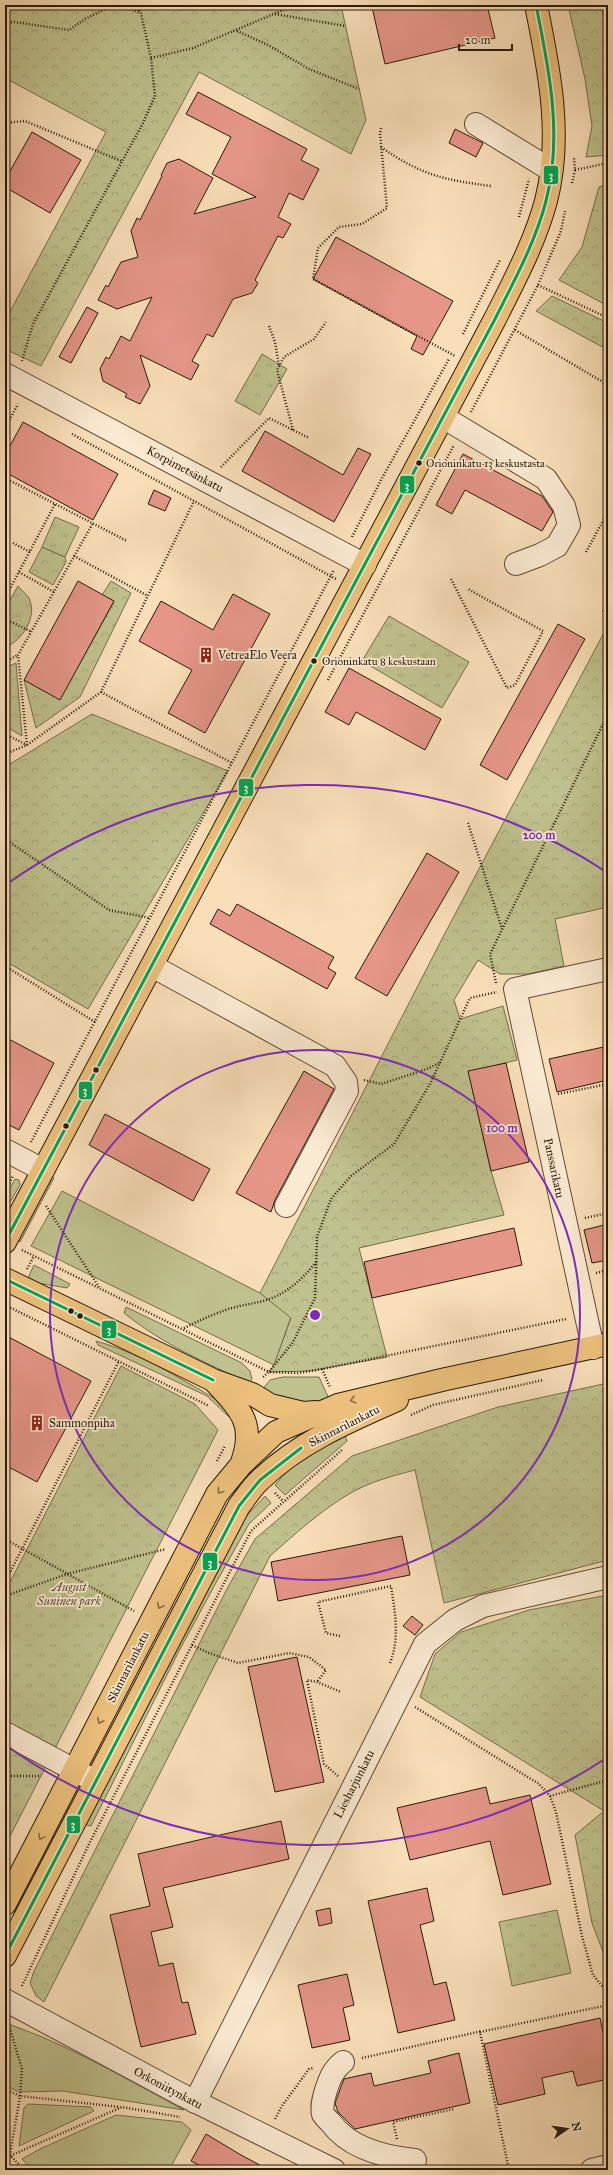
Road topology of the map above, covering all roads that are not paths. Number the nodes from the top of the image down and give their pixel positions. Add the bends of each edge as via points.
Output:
1 (536, 5) edge
2 (476, 124) dead end
3 (542, 165) junction
4 (8, 383) edge
5 (444, 417) junction
6 (516, 564) dead end
7 (365, 565) junction
8 (152, 966) junction
9 (608, 969) edge
10 (15, 1155) road end
11 (43, 1170) junction
12 (286, 1206) dead end
13 (5, 1242) edge
14 (5, 1280) edge
15 (600, 1346) edge
16 (446, 1379) junction
17 (213, 1380) junction
18 (270, 1405) junction
19 (323, 1411) junction
20 (242, 1412) junction
21 (281, 1432) junction
22 (313, 1441) junction
23 (241, 1465) junction
24 (260, 1480) junction
25 (608, 1577) edge
26 (5, 1733) edge
27 (75, 1770) junction
28 (95, 1781) junction
29 (5, 1904) edge
30 (5, 1956) edge
31 (10, 2003) edge
32 (343, 2062) road end
33 (199, 2104) junction
34 (405, 2164) edge
35 (608, 2166) edge
36 (334, 2170) edge
37 (592, 2170) edge

1 - 3 main road via 554,107 553,153
2 - 3 street
3 - 5 main road via 546,201 532,242
4 - 7 street, Korpimetsänkatu
5 - 6 street via 546,478 564,506 570,525 557,546
5 - 7 main road
7 - 8 main road
8 - 11 main road
8 - 12 street via 335,1066 346,1082 347,1091
9 - 15 street, Panssarikatu via 506,990
10 - 11 street
11 - 13 main road
14 - 17 main road
15 - 16 main road, Skinnarilankatu
16 -> 19 main road, Skinnarilankatu via 350,1400
16 - 22 main road, Skinnarilankatu via 358,1417
17 - 18 main road via 252,1394
17 - 20 main road
18 - 19 main road via 303,1413
18 - 21 main road via 280,1417
19 - 21 main road, Skinnarilankatu
20 - 21 main road
20 - 23 main road via 248,1435 247,1450
21 - 22 main road
21 - 23 main road, Skinnarilankatu
21 - 24 main road via 274,1459
22 - 24 main road, Skinnarilankatu
23 -> 27 main road, Skinnarilankatu via 217,1494
24 - 28 main road, Skinnarilankatu via 239,1506
25 - 33 street, Liesharjunkatu via 483,1606 455,1620 425,1644
26 - 27 street
27 - 28 street
27 -> 29 main road, Skinnarilankatu
28 - 30 main road, Skinnarilankatu
31 - 33 street, Orkoniitynkatu
32 - 34 street via 332,2073 322,2102 323,2114 346,2138
33 - 36 street, Orkoniitynkatu
35 - 37 street

